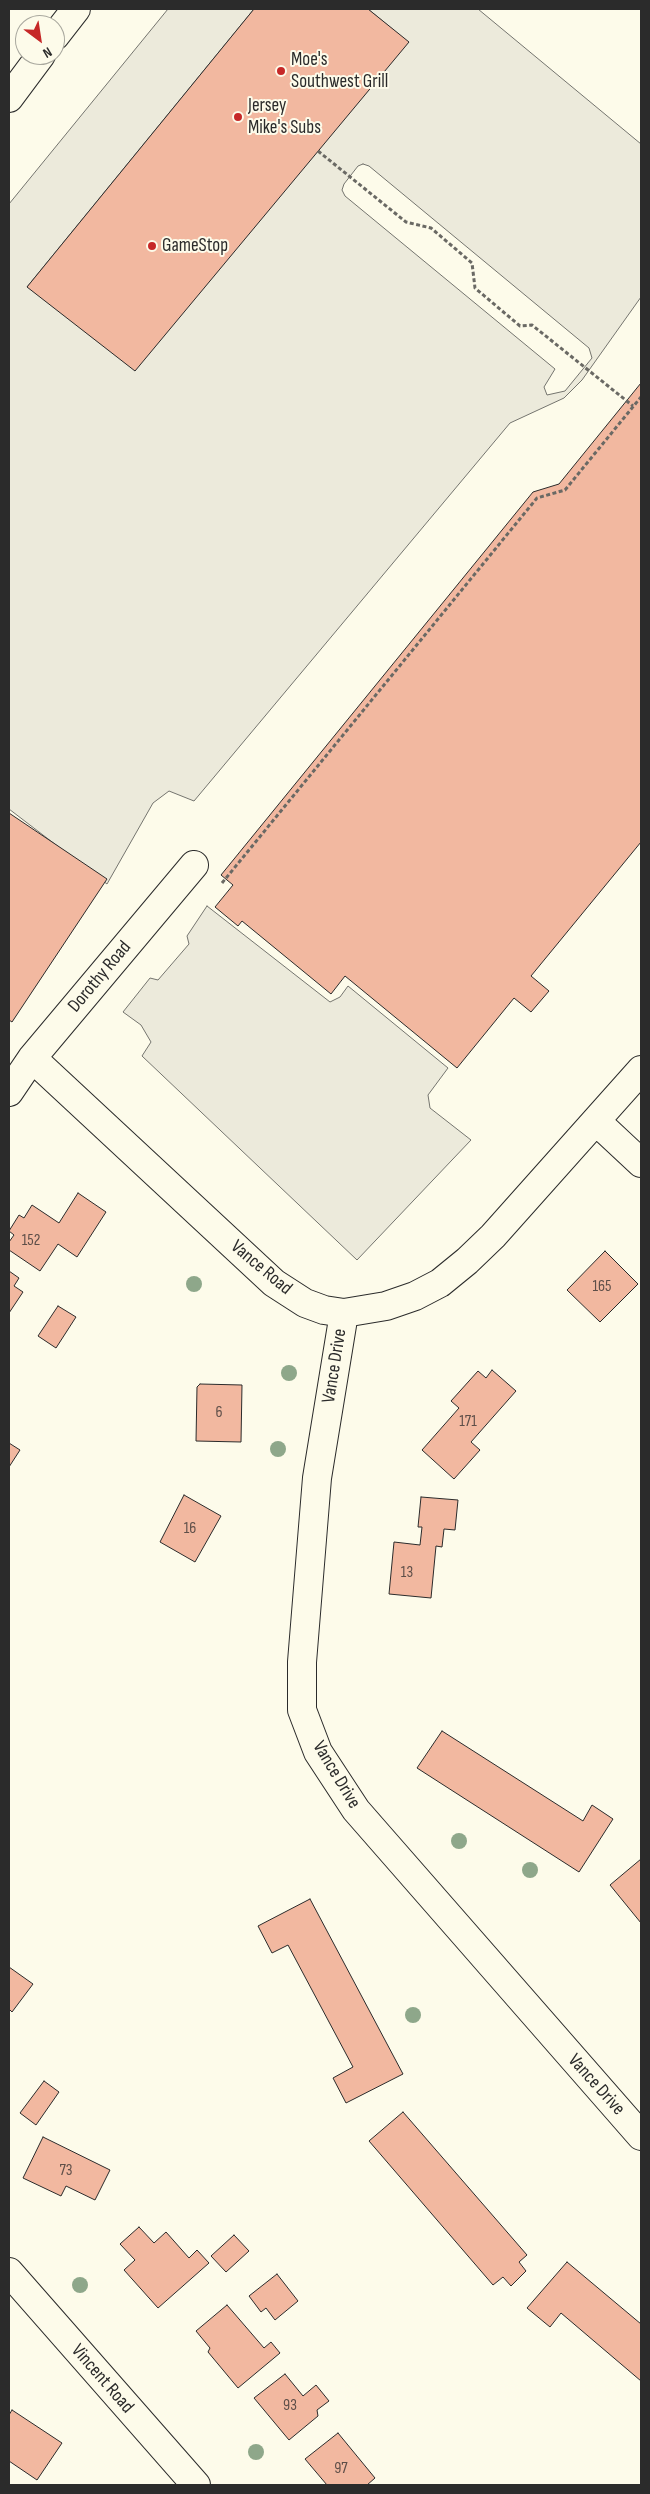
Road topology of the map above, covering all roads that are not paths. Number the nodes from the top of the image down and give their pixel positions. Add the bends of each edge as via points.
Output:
1 (76, 9) edge
2 (65, 23) edge
3 (34, 65) edge
4 (9, 98) edge
5 (194, 865) dead end
6 (32, 1058) junction
7 (641, 1070) edge
8 (9, 1092) edge
9 (596, 1121) junction
10 (641, 1163) edge
11 (344, 1312) junction
12 (641, 2136) edge
13 (9, 2272) edge
14 (196, 2485) edge

1 - 2 main road
3 - 4 main road
5 - 6 main road, Dorothy Road
6 - 8 main road, Dorothy Road
6 - 11 main road, Vance Road via 274,1283 305,1303 324,1310
7 - 9 main road, Vance Road
9 - 10 main road
9 - 11 main road, Vance Road via 494,1236 440,1283 386,1306
11 - 12 main road, Vance Drive via 317,1478 302,1662 302,1710 318,1752 356,1810
13 - 14 main road, Vincent Road

